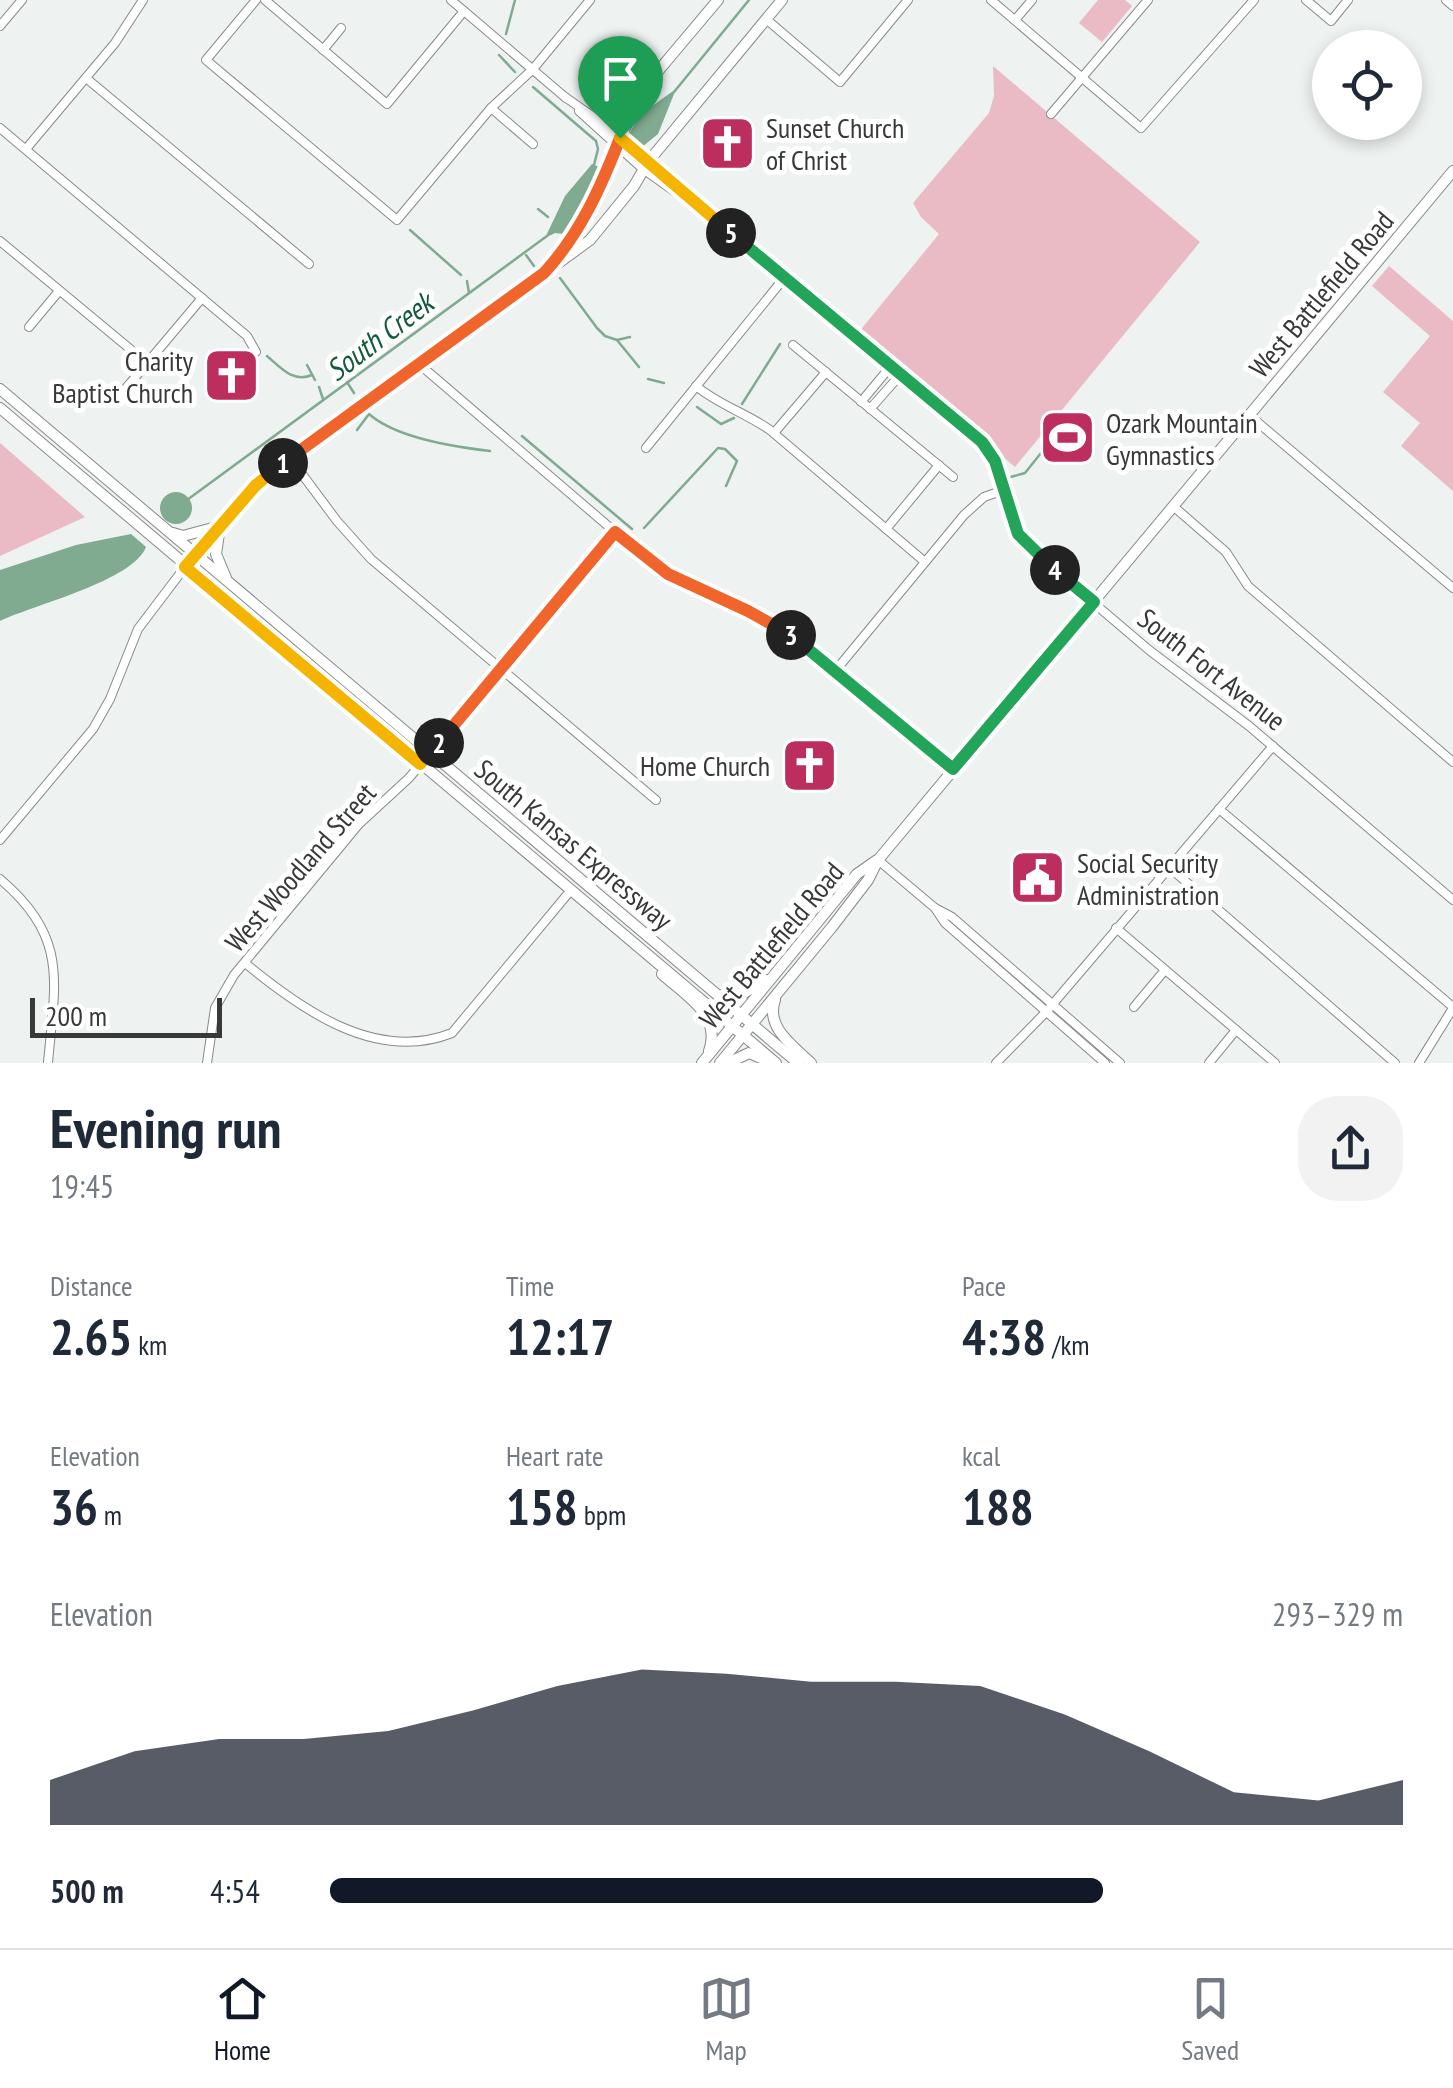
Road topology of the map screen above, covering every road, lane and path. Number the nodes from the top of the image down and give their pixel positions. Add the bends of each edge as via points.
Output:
1 (22, 0) edge
2 (256, 0) edge
3 (264, 0) edge
4 (451, 0) edge
5 (590, 0) edge
6 (718, 0) edge
7 (782, 0) edge
8 (908, 0) edge
9 (991, 0) edge
10 (1032, 0) edge
11 (1148, 0) edge
12 (1254, 0) edge
13 (1306, 0) edge
14 (1348, 0) edge
15 (1446, 0) edge
16 (140, 1) edge
17 (1453, 6) edge
18 (464, 11) junction
19 (766, 20) junction
20 (1016, 20) junction
21 (0, 26) edge
22 (342, 28) dead end
23 (323, 50) junction
24 (533, 69) junction
25 (86, 78) junction
26 (1082, 78) junction
27 (644, 89) junction
28 (565, 97) junction
29 (491, 108) junction
30 (1051, 114) dead end
31 (598, 120) junction
32 (0, 128) edge
33 (618, 142) junction
34 (533, 144) dead end
35 (26, 149) junction
36 (646, 165) junction
37 (1453, 171) edge
38 (0, 241) edge
39 (309, 264) dead end
40 (544, 273) junction
41 (784, 277) junction
42 (59, 291) junction
43 (202, 298) junction
44 (29, 327) dead end
45 (793, 345) dead end
46 (256, 352) dead end
47 (147, 363) junction
48 (419, 364) junction
49 (891, 366) junction
50 (826, 372) junction
51 (901, 374) junction
52 (696, 386) junction
53 (0, 389) edge
54 (116, 400) dead end
55 (861, 402) junction
56 (0, 408) edge
57 (870, 409) junction
58 (1249, 415) junction
59 (774, 433) junction
60 (646, 448) dead end
61 (290, 458) junction
62 (939, 465) junction
63 (953, 477) dead end
64 (1004, 490) junction
65 (1173, 506) junction
66 (220, 526) junction
67 (886, 529) junction
68 (167, 532) junction
69 (615, 532) junction
70 (195, 556) junction
71 (925, 562) junction
72 (185, 567) junction
73 (230, 584) junction
74 (1453, 588) edge
75 (1094, 602) junction
76 (501, 669) junction
77 (836, 670) junction
78 (1273, 746) junction
79 (430, 753) junction
80 (1453, 762) edge
81 (420, 764) junction
82 (953, 769) junction
83 (656, 800) dead end
84 (1220, 809) junction
85 (0, 840) edge
86 (878, 860) junction
87 (1169, 867) junction
88 (0, 879) edge
89 (571, 890) junction
90 (1453, 900) edge
91 (1116, 928) junction
92 (636, 943) junction
93 (791, 954) junction
94 (245, 962) junction
95 (1165, 970) junction
96 (779, 992) junction
97 (719, 994) junction
98 (1134, 1007) dead end
99 (1453, 1007) edge
100 (1049, 1008) junction
101 (742, 1014) junction
102 (754, 1023) junction
103 (733, 1025) junction
104 (1236, 1030) junction
105 (744, 1034) junction
106 (334, 1036) dead end
107 (418, 1054) dead end
108 (703, 1062) edge
109 (48, 1063) edge
110 (207, 1063) edge
111 (720, 1063) edge
112 (728, 1063) edge
113 (773, 1063) edge
114 (798, 1063) edge
115 (811, 1063) edge
116 (996, 1063) edge
117 (1105, 1063) edge
118 (1120, 1063) edge
119 (1209, 1063) edge
120 (1275, 1063) edge
121 (1396, 1063) edge
122 (1419, 1063) edge

1 - 21 street
2 - 29 street via 206,60 398,220
3 - 23 street
4 - 18 street, South Fort Avenue
5 - 24 street
6 - 27 main road
7 - 19 main road
8 - 19 street via 840,82
9 - 20 street
10 - 20 street
11 - 26 street
12 - 26 street via 1141,128
13 - 14 street via 1330,21
15 - 17 street
16 - 25 street
18 - 23 street via 387,104
18 - 24 street, South Fort Avenue
19 - 36 main road
20 - 26 street
22 - 23 street
24 - 28 street, South Fort Avenue
24 - 29 street
25 - 35 street
25 - 39 street
26 - 30 street
27 - 31 main road via 614,116
27 - 33 main road
28 - 31 street, South Fort Avenue
28 - 33 street, South Fort Avenue
29 - 34 street
31 - 33 street, South Fort Avenue
32 - 35 street
33 - 36 street, South Fort Avenue
33 - 40 main road via 576,234
35 - 43 street
36 - 40 main road via 590,240
36 - 41 street, South Fort Avenue
37 - 58 main road, West Battlefield Road
38 - 42 street
40 - 48 main road
41 - 49 street, South Fort Avenue
41 - 52 street
42 - 44 street
42 - 47 street
43 - 46 street
43 - 47 street
45 - 50 street
47 - 54 street
48 - 61 main road
48 - 69 street
49 - 51 street, South Fort Avenue
49 - 55 street
50 - 55 street
50 - 59 street
51 - 57 street
51 - 64 street, South Fort Avenue via 982,442
52 - 59 street
52 - 60 street
53 - 68 main road, South Kansas Expressway
55 - 57 street
56 - 72 main road, South Kansas Expressway
57 - 62 street
58 - 65 main road, West Battlefield Road
58 - 74 street
59 - 67 street
61 - 66 main road
61 - 76 street via 363,551
62 - 63 street
62 - 67 street
64 - 71 street via 974,505
64 - 75 street, South Fort Avenue via 1024,542
65 - 75 main road, West Battlefield Road
65 - 80 street via 1226,552 1248,586
66 - 68 main road via 183,536
66 - 70 main road
66 - 73 main road via 216,554
67 - 71 street
68 - 70 main road, South Kansas Expressway
69 - 76 street, West Woodland Street
69 - 77 street via 668,574 772,623
70 - 72 main road
70 - 73 main road, South Kansas Expressway
71 - 77 street
72 - 81 main road, South Kansas Expressway
72 - 85 street via 138,630 93,729
73 - 79 main road, South Kansas Expressway
75 - 78 street, South Fort Avenue
75 - 82 main road, West Battlefield Road
76 - 79 street, West Woodland Street
76 - 83 street
77 - 82 street
78 - 84 street
78 - 90 street, South Fort Avenue
79 - 81 street, West Woodland Street
79 - 97 main road, South Kansas Expressway
81 - 89 main road, South Kansas Expressway
81 - 94 street, West Woodland Street via 359,824
82 - 86 main road, West Battlefield Road
84 - 87 street
84 - 99 street
86 - 93 main road, West Battlefield Road via 858,874
86 - 96 main road, West Battlefield Road
86 - 100 street via 952,917
87 - 91 street
87 - 121 street
88 - 109 street via 36,915 52,952
89 - 92 main road, South Kansas Expressway
89 - 107 street via 452,1033
91 - 95 street
91 - 100 street
92 - 103 main road, South Kansas Expressway
92 - 108 main road via 710,1020 713,1038
93 - 97 main road via 750,991
93 - 101 main road, West Battlefield Road
94 - 106 street
94 - 110 street, West Woodland Street via 215,1008
95 - 98 street
95 - 104 street
96 - 102 main road, West Battlefield Road
96 - 115 main road via 773,1020
97 - 101 main road, South Kansas Expressway
99 - 122 street
100 - 116 street
100 - 117 street
100 - 118 street
101 - 102 main road, South Kansas Expressway
101 - 103 main road, West Battlefield Road
102 - 105 main road, West Battlefield Road
102 - 114 main road, South Kansas Expressway
103 - 105 main road, South Kansas Expressway
103 - 108 main road, West Battlefield Road
104 - 119 street
104 - 120 street
105 - 111 main road, West Battlefield Road
105 - 113 main road, South Kansas Expressway
112 - 113 main road via 749,1053

